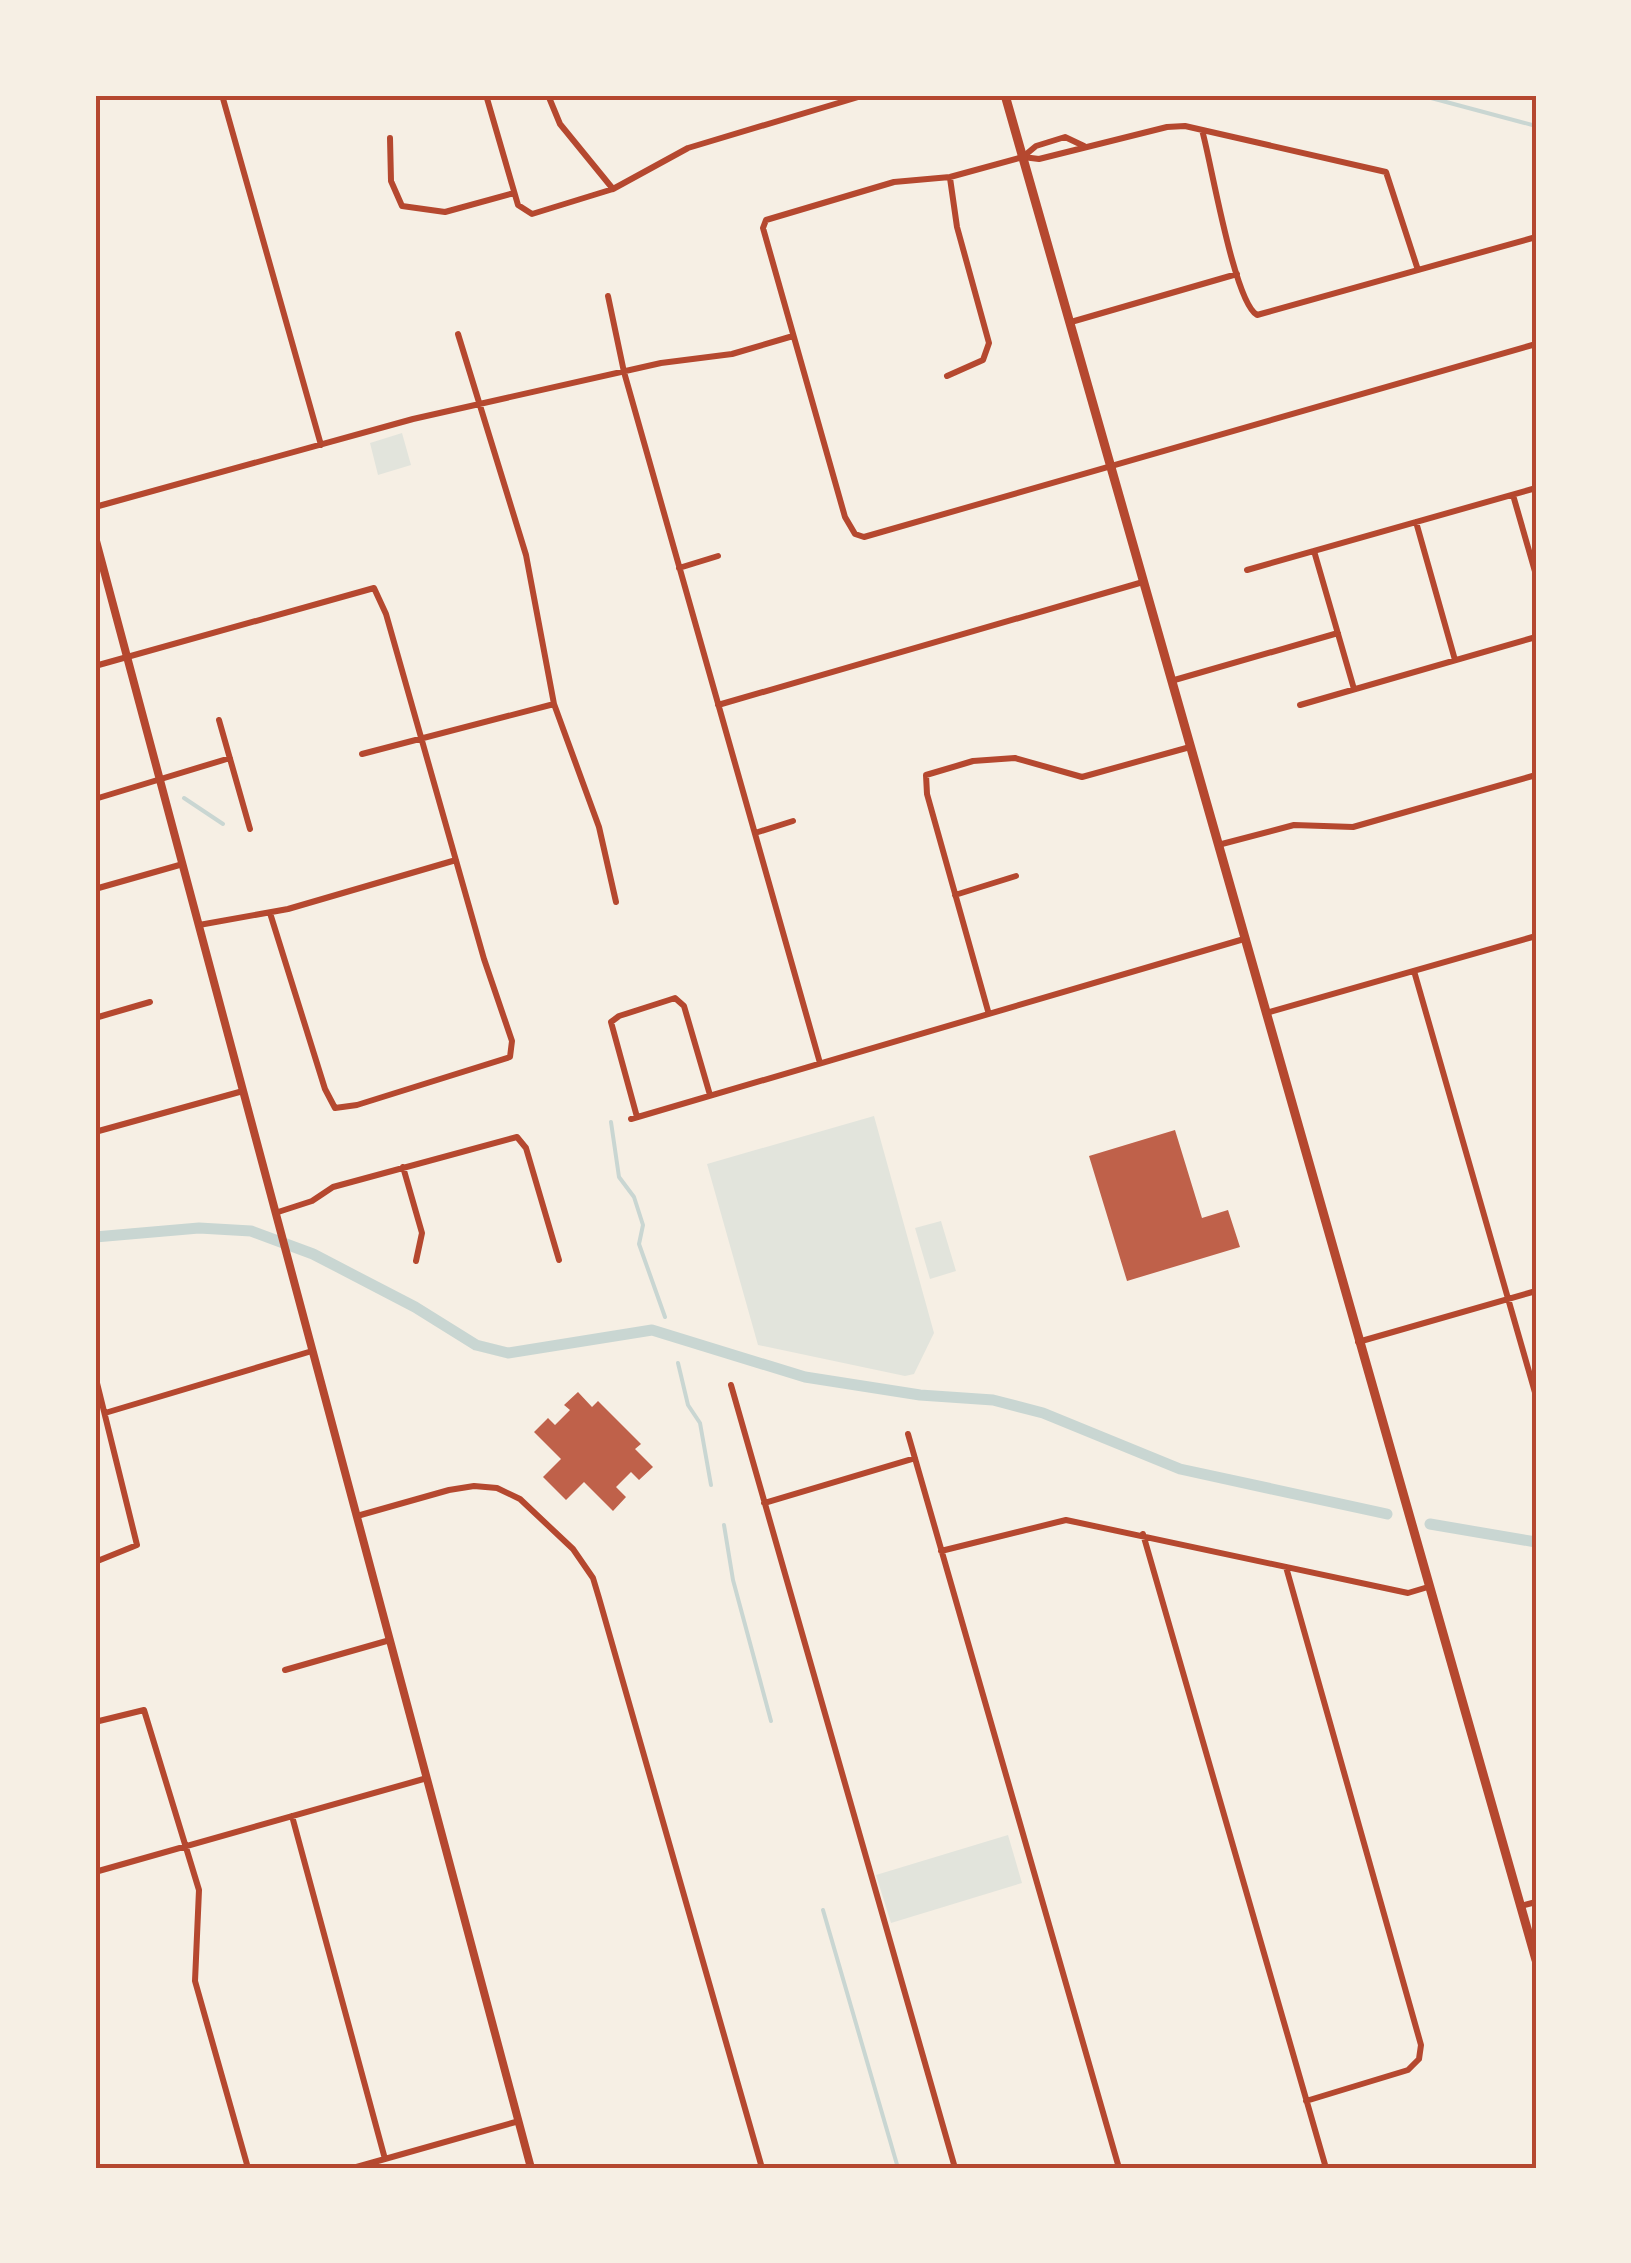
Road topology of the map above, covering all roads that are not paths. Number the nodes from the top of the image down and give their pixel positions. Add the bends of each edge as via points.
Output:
1 (222, 95) edge
2 (486, 95) edge
3 (548, 95) edge
4 (865, 95) edge
5 (1005, 95) edge
6 (1202, 130) junction
7 (390, 138) dead end
8 (1085, 147) junction
9 (1023, 157) junction
10 (950, 177) junction
11 (613, 190) junction
12 (514, 193) junction
13 (1536, 237) edge
14 (1418, 270) junction
15 (1237, 274) junction
16 (608, 296) dead end
17 (1070, 322) junction
18 (458, 334) dead end
19 (793, 336) junction
20 (1536, 344) edge
21 (624, 372) junction
22 (947, 376) dead end
23 (479, 408) junction
24 (321, 445) junction
25 (1110, 465) junction
26 (1536, 488) edge
27 (1513, 495) junction
28 (95, 506) edge
29 (1416, 522) junction
30 (95, 537) edge
31 (1314, 550) junction
32 (718, 556) dead end
33 (679, 568) junction
34 (1246, 570) dead end
35 (1536, 575) edge
36 (1143, 582) junction
37 (1338, 633) junction
38 (1536, 637) edge
39 (127, 656) junction
40 (1455, 660) junction
41 (95, 666) edge
42 (1172, 681) junction
43 (1354, 689) junction
44 (554, 704) junction
45 (718, 705) junction
46 (1300, 705) dead end
47 (219, 720) dead end
48 (422, 736) junction
49 (1190, 746) junction
50 (362, 754) dead end
51 (230, 758) junction
52 (1536, 775) edge
53 (160, 780) junction
54 (95, 799) edge
55 (793, 821) dead end
56 (250, 829) dead end
57 (755, 833) junction
58 (1218, 845) junction
59 (456, 860) junction
60 (182, 864) junction
61 (1016, 876) dead end
62 (95, 889) edge
63 (955, 894) junction
64 (616, 902) dead end
65 (270, 913) junction
66 (200, 925) junction
67 (1536, 936) edge
68 (1244, 939) junction
69 (1414, 971) junction
70 (150, 1002) dead end
71 (988, 1011) junction
72 (1265, 1014) junction
73 (95, 1018) edge
74 (820, 1062) junction
75 (243, 1091) junction
76 (710, 1096) junction
77 (95, 1132) edge
78 (402, 1167) junction
79 (275, 1212) junction
80 (559, 1260) dead end
81 (416, 1261) dead end
82 (1536, 1291) edge
83 (1508, 1299) junction
84 (1357, 1343) junction
85 (312, 1350) junction
86 (95, 1375) edge
87 (732, 1385) dead end
88 (1536, 1396) edge
89 (105, 1412) junction
90 (908, 1434) dead end
91 (914, 1458) junction
92 (764, 1503) junction
93 (357, 1516) junction
94 (1143, 1534) junction
95 (941, 1551) junction
96 (95, 1562) edge
97 (1286, 1567) junction
98 (1428, 1587) junction
99 (390, 1640) junction
100 (285, 1670) dead end
101 (95, 1722) edge
102 (427, 1778) junction
103 (292, 1816) junction
104 (186, 1846) junction
105 (95, 1872) edge
106 (1536, 1902) edge
107 (1521, 1906) junction
108 (1536, 1960) edge
109 (1306, 2101) junction
110 (519, 2121) junction
111 (385, 2159) junction
112 (248, 2168) edge
113 (354, 2168) edge
114 (532, 2168) edge
115 (762, 2168) edge
116 (955, 2168) edge
117 (1119, 2168) edge
118 (1326, 2168) edge

1 - 24 street
2 - 12 street
3 - 11 street via 560,124
4 - 11 street via 688,148
5 - 9 main road
6 - 8 street via 1167,127
6 - 14 street via 1386,172
6 - 15 street
7 - 12 street via 391,181 408,208 456,210
8 - 9 street
8 - 9 street via 1065,137
9 - 10 street
9 - 17 main road
10 - 19 street via 894,182 766,220 764,239
10 - 22 street via 989,344 983,360
11 - 12 street via 532,214 522,212
13 - 14 street
14 - 15 street via 1257,315 1248,308
15 - 17 street
16 - 21 street
17 - 25 main road
18 - 23 street
19 - 21 street
19 - 25 street via 844,517 855,534 876,535
20 - 25 street
21 - 23 street
21 - 33 street
23 - 24 street
23 - 44 street via 526,556
24 - 28 street
25 - 36 main road
26 - 27 street
27 - 29 street
27 - 35 street
29 - 31 street
29 - 40 street
30 - 39 street
31 - 34 street
31 - 37 street
32 - 33 street
33 - 45 street
36 - 42 main road
36 - 45 street
37 - 42 street
37 - 43 street
38 - 40 street
39 - 41 street
39 - 48 street via 374,588
39 - 53 street
40 - 43 street
42 - 49 main road
43 - 46 street
44 - 48 street
44 - 64 street via 599,827
45 - 57 street
47 - 51 street
48 - 50 street
48 - 59 street
49 - 58 main road
49 - 63 street via 1082,777 1004,758 973,760 926,776
51 - 53 street
51 - 56 street
52 - 58 street via 1352,827 1294,826
53 - 54 street
53 - 60 street
55 - 57 street
57 - 74 street
58 - 68 main road
59 - 65 street
59 - 65 street via 512,1042 510,1056 393,1094 335,1108
60 - 62 street
60 - 66 street
61 - 63 street
63 - 71 street
65 - 66 street
66 - 75 street
67 - 69 street
68 - 71 street
68 - 72 main road
69 - 72 street
69 - 83 street
70 - 73 street
71 - 74 street
72 - 84 main road
74 - 76 street
75 - 77 street
75 - 79 street
76 - 76 street via 634,1118 611,1022 670,1000 684,1006
78 - 79 street
78 - 80 street via 503,1138 521,1139
78 - 81 street via 422,1233
79 - 85 street
82 - 83 street
83 - 84 street
83 - 88 street
84 - 98 main road
85 - 89 street
85 - 93 street
86 - 89 street
87 - 92 street
89 - 96 street via 137,1545
90 - 91 street
91 - 92 street
91 - 95 street
92 - 116 street
93 - 99 street
93 - 115 street via 449,1490 497,1488 520,1499 593,1578
94 - 95 street via 1047,1521
94 - 97 street
94 - 109 street
95 - 117 street
97 - 98 street via 1408,1592
97 - 109 street via 1420,2037 1419,2059 1408,2070
98 - 107 main road
99 - 100 street
99 - 102 street
101 - 104 street via 144,1710
102 - 103 street
102 - 110 street
103 - 104 street
103 - 111 street
104 - 105 street
104 - 112 street via 201,1904 195,1982
106 - 107 street
107 - 108 main road
109 - 118 street
110 - 111 street
110 - 114 street
111 - 113 street

